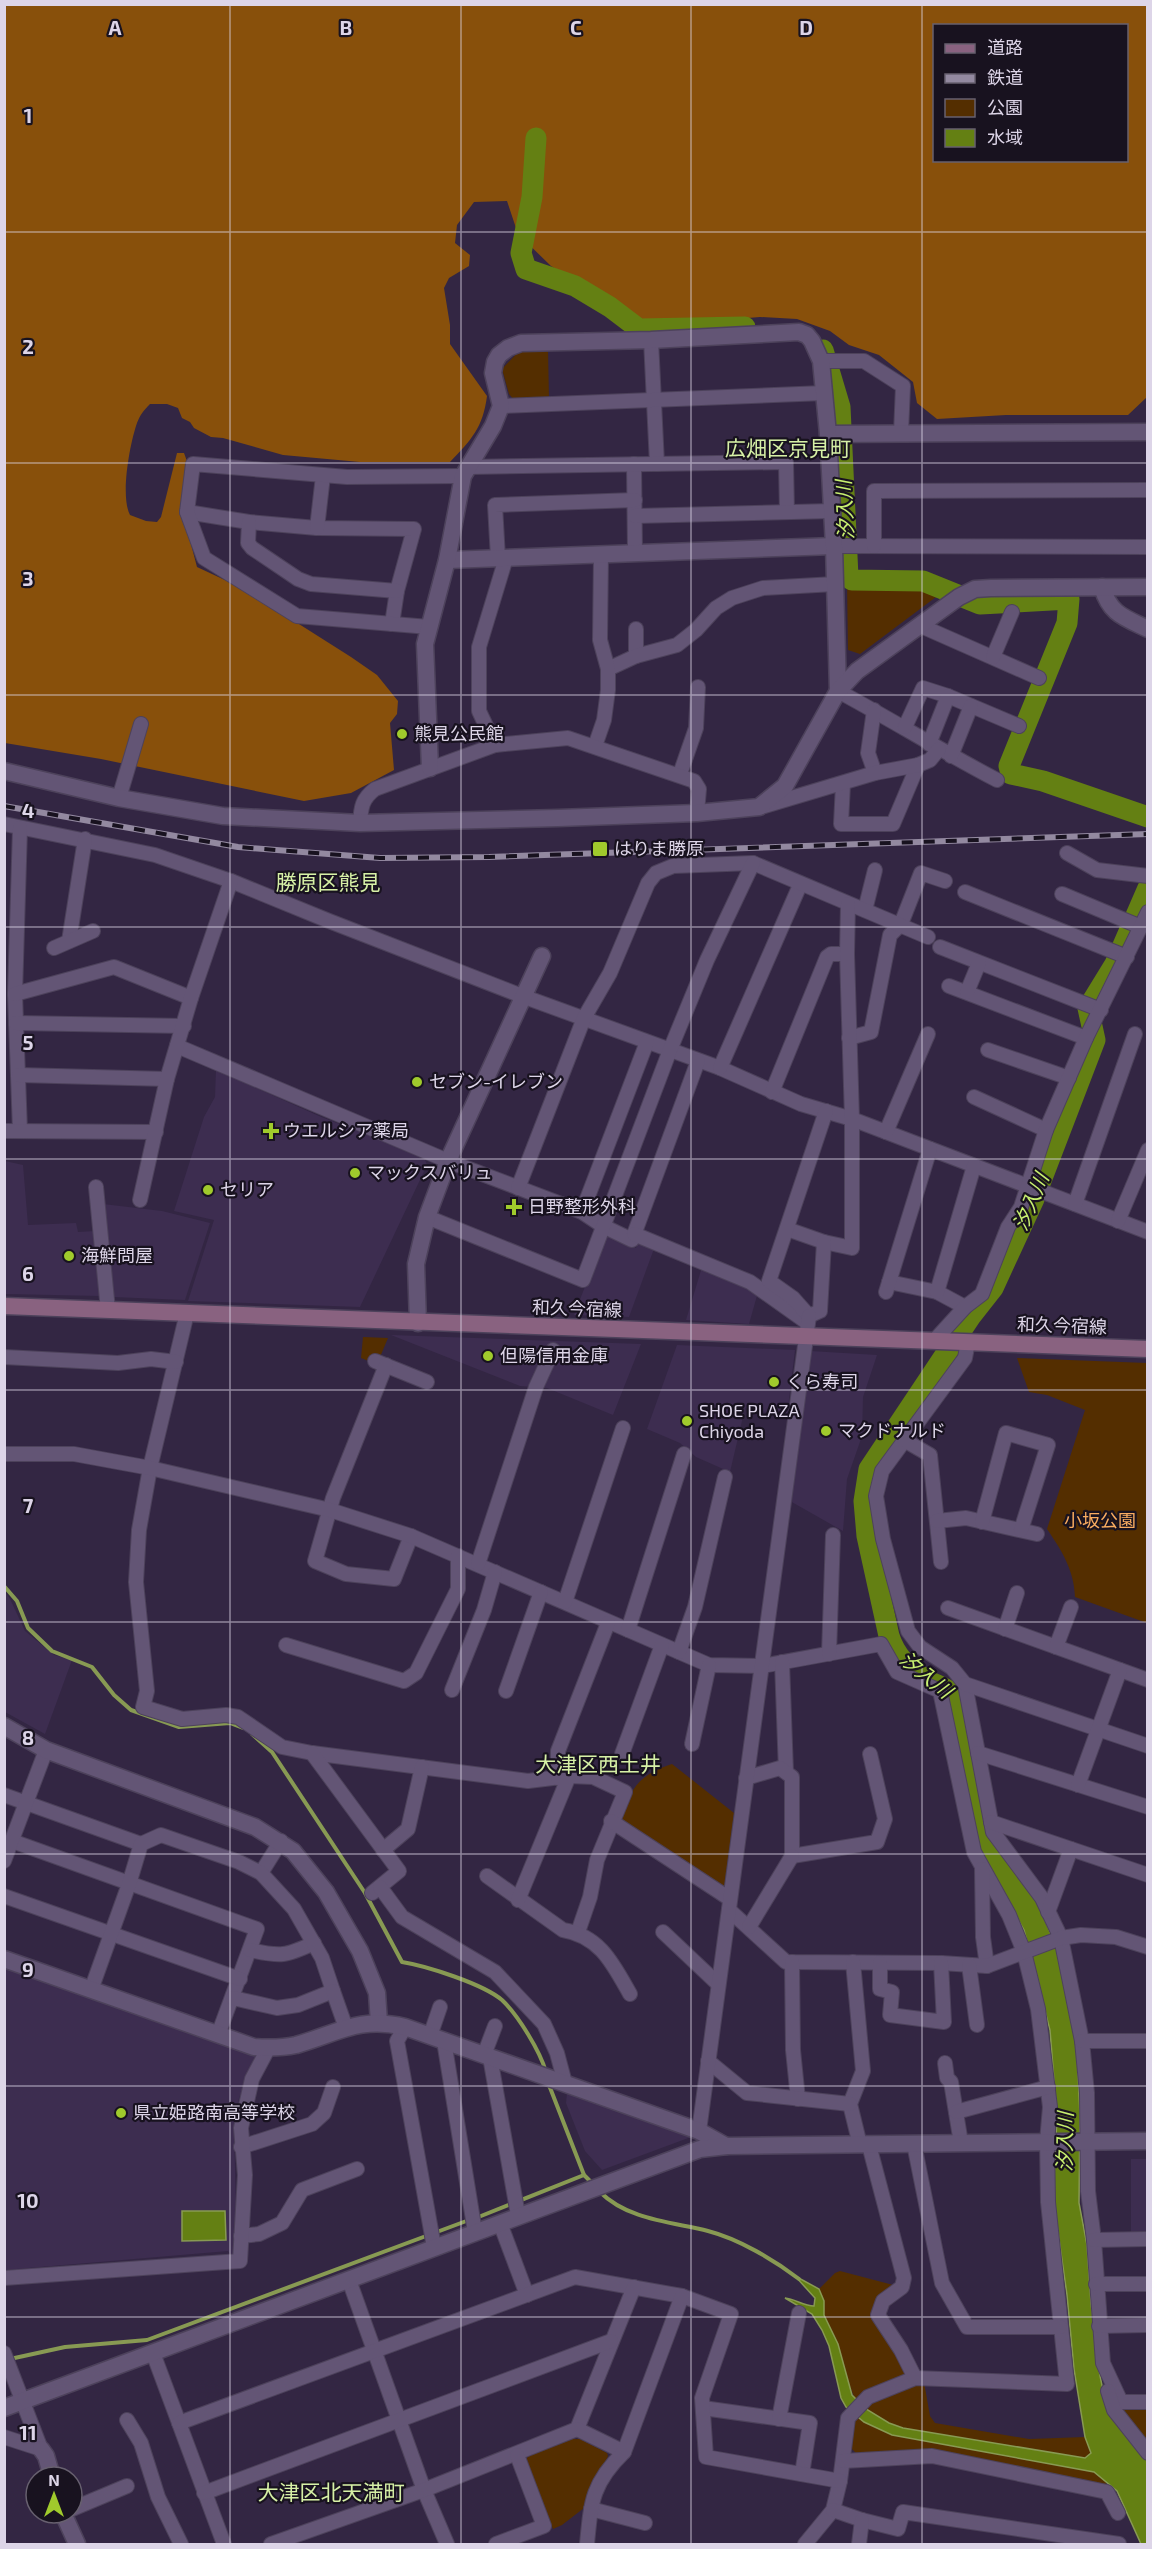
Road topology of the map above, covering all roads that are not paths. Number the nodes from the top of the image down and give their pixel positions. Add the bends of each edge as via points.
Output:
1 (651, 340) junction
2 (821, 361) junction
3 (824, 393) junction
4 (653, 400) junction
5 (501, 406) junction
6 (1148, 432) edge
7 (901, 433) junction
8 (828, 435) junction
9 (657, 464) junction
10 (634, 465) junction
11 (465, 471) junction
12 (323, 476) junction
13 (1148, 490) edge
14 (635, 500) junction
15 (832, 511) junction
16 (187, 512) junction
17 (787, 512) junction
18 (635, 516) junction
19 (249, 522) junction
20 (317, 528) junction
21 (834, 546) junction
22 (874, 546) junction
23 (1148, 547) edge
24 (635, 553) junction
25 (601, 554) junction
26 (502, 558) junction
27 (447, 560) junction
28 (835, 584) junction
29 (1102, 587) junction
30 (1148, 587) edge
31 (397, 591) junction
32 (1011, 612) dead end
33 (392, 624) junction
34 (921, 626) junction
35 (429, 627) junction
36 (636, 629) dead end
37 (1148, 629) edge
38 (636, 656) junction
39 (993, 657) junction
40 (608, 669) junction
41 (1039, 678) dead end
42 (698, 687) dead end
43 (838, 691) junction
44 (948, 696) junction
45 (971, 706) junction
46 (874, 710) junction
47 (141, 724) dead end
48 (1018, 726) dead end
49 (905, 727) junction
50 (495, 745) junction
51 (595, 746) junction
52 (940, 750) junction
53 (918, 765) junction
54 (429, 768) junction
55 (4, 771) edge
56 (875, 773) junction
57 (680, 774) junction
58 (997, 780) dead end
59 (843, 784) junction
60 (119, 798) junction
61 (759, 807) junction
62 (697, 813) junction
63 (360, 823) junction
64 (4, 824) edge
65 (20, 828) junction
66 (85, 839) junction
67 (1067, 853) dead end
68 (753, 863) junction
69 (874, 870) dead end
70 (1146, 876) edge
71 (231, 881) junction
72 (945, 881) dead end
73 (800, 885) junction
74 (964, 892) dead end
75 (1062, 894) dead end
76 (848, 904) junction
77 (865, 910) junction
78 (1148, 912) edge
79 (901, 924) junction
80 (1141, 927) junction
81 (93, 931) dead end
82 (928, 937) dead end
83 (69, 940) junction
84 (54, 948) dead end
85 (940, 948) dead end
86 (847, 954) junction
87 (542, 956) dead end
88 (1123, 956) junction
89 (979, 963) junction
90 (949, 986) dead end
91 (967, 992) junction
92 (15, 994) junction
93 (522, 996) junction
94 (191, 998) junction
95 (1095, 1012) junction
96 (584, 1018) junction
97 (16, 1023) junction
98 (184, 1026) junction
99 (928, 1034) dead end
100 (1135, 1034) dead end
101 (849, 1038) junction
102 (1086, 1038) junction
103 (647, 1042) junction
104 (177, 1046) junction
105 (670, 1050) junction
106 (988, 1050) dead end
107 (698, 1061) junction
108 (720, 1068) junction
109 (19, 1075) junction
110 (1069, 1078) junction
111 (167, 1079) junction
112 (772, 1092) junction
113 (974, 1097) dead end
114 (826, 1110) junction
115 (852, 1119) junction
116 (1046, 1130) junction
117 (4, 1131) edge
118 (20, 1131) junction
119 (156, 1132) junction
120 (886, 1132) junction
121 (930, 1149) junction
122 (1148, 1150) edge
123 (448, 1161) junction
124 (974, 1166) junction
125 (1029, 1186) junction
126 (96, 1188) dead end
127 (518, 1188) junction
128 (140, 1200) dead end
129 (1075, 1204) junction
130 (582, 1212) junction
131 (427, 1217) junction
132 (1118, 1221) junction
133 (603, 1226) junction
134 (787, 1229) junction
135 (1148, 1232) edge
136 (634, 1234) junction
137 (824, 1242) junction
138 (936, 1292) junction
139 (4, 1306) edge
140 (965, 1308) junction
141 (108, 1310) junction
142 (187, 1313) junction
143 (417, 1323) junction
144 (808, 1326) junction
145 (938, 1341) junction
146 (968, 1342) junction
147 (1148, 1349) edge
148 (553, 1350) dead end
149 (4, 1357) edge
150 (176, 1362) junction
151 (427, 1382) dead end
152 (623, 1428) dead end
153 (904, 1440) junction
154 (4, 1454) edge
155 (684, 1454) dead end
156 (150, 1468) junction
157 (726, 1478) dead end
158 (330, 1510) junction
159 (937, 1521) junction
160 (982, 1522) junction
161 (1021, 1530) junction
162 (1037, 1534) dead end
163 (834, 1535) dead end
164 (411, 1536) junction
165 (458, 1556) junction
166 (941, 1562) dead end
167 (478, 1564) junction
168 (495, 1572) junction
169 (541, 1592) junction
170 (1017, 1593) dead end
171 (565, 1602) junction
172 (1071, 1606) dead end
173 (948, 1608) dead end
174 (608, 1623) junction
175 (1005, 1629) junction
176 (628, 1630) junction
177 (286, 1645) dead end
178 (662, 1645) junction
179 (1056, 1647) junction
180 (679, 1652) junction
181 (830, 1654) junction
182 (782, 1662) junction
183 (709, 1665) junction
184 (762, 1666) junction
185 (1119, 1670) junction
186 (1148, 1680) edge
187 (964, 1684) junction
188 (452, 1690) dead end
189 (506, 1691) dead end
190 (4, 1726) edge
191 (1097, 1729) junction
192 (692, 1744) dead end
193 (1148, 1746) edge
194 (46, 1750) junction
195 (312, 1753) junction
196 (978, 1753) junction
197 (622, 1754) dead end
198 (870, 1754) dead end
199 (422, 1767) junction
200 (786, 1772) junction
201 (564, 1777) junction
202 (747, 1778) junction
203 (1078, 1785) junction
204 (4, 1796) edge
205 (25, 1803) junction
206 (1148, 1807) edge
207 (611, 1821) junction
208 (991, 1822) junction
209 (12, 1841) junction
210 (281, 1841) junction
211 (141, 1844) junction
212 (1071, 1849) junction
213 (383, 1851) junction
214 (792, 1856) junction
215 (4, 1861) edge
216 (982, 1869) junction
217 (261, 1873) junction
218 (1148, 1875) edge
219 (487, 1876) dead end
220 (129, 1884) junction
221 (4, 1896) edge
222 (518, 1900) junction
223 (729, 1905) junction
224 (1048, 1912) junction
225 (749, 1928) junction
226 (578, 1932) junction
227 (663, 1932) dead end
228 (111, 1934) junction
229 (1061, 1938) junction
230 (314, 1943) junction
231 (1148, 1947) edge
232 (250, 1950) junction
233 (1024, 1952) junction
234 (4, 1959) edge
235 (792, 1962) junction
236 (853, 1962) junction
237 (880, 1963) junction
238 (940, 1963) junction
239 (969, 1965) junction
240 (987, 1966) junction
241 (240, 1979) junction
242 (718, 1984) junction
243 (91, 1990) junction
244 (333, 1991) junction
245 (630, 1994) dead end
246 (233, 1998) junction
247 (440, 2007) dead end
248 (379, 2023) junction
249 (976, 2025) dead end
250 (495, 2026) dead end
251 (405, 2027) junction
252 (346, 2028) junction
253 (218, 2035) junction
254 (437, 2039) junction
255 (1082, 2041) junction
256 (1148, 2041) edge
257 (269, 2048) junction
258 (487, 2056) junction
259 (708, 2061) junction
260 (945, 2062) dead end
261 (565, 2083) junction
262 (1048, 2086) junction
263 (333, 2087) dead end
264 (798, 2099) junction
265 (850, 2104) junction
266 (956, 2112) junction
267 (699, 2131) junction
268 (1047, 2141) junction
269 (1087, 2141) junction
270 (1148, 2141) edge
271 (961, 2143) junction
272 (914, 2144) junction
273 (864, 2145) junction
274 (241, 2146) junction
275 (727, 2146) junction
276 (357, 2169) dead end
277 (516, 2206) junction
278 (473, 2221) junction
279 (500, 2223) junction
280 (241, 2236) junction
281 (433, 2237) junction
282 (1094, 2240) junction
283 (1148, 2240) edge
284 (4, 2278) edge
285 (349, 2280) junction
286 (1096, 2284) junction
287 (1148, 2284) edge
288 (633, 2286) junction
289 (527, 2295) junction
290 (682, 2296) junction
291 (799, 2313) dead end
292 (1148, 2325) edge
293 (1098, 2326) junction
294 (1060, 2327) junction
295 (611, 2341) junction
296 (375, 2350) junction
297 (4, 2353) edge
298 (153, 2353) junction
299 (1103, 2362) junction
300 (915, 2378) junction
301 (24, 2401) junction
302 (1148, 2402) edge
303 (4, 2408) edge
304 (703, 2408) junction
305 (779, 2419) junction
306 (126, 2420) dead end
307 (399, 2421) junction
308 (179, 2423) junction
309 (577, 2429) junction
310 (4, 2437) edge
311 (41, 2449) junction
312 (624, 2452) junction
313 (1148, 2453) edge
314 (517, 2455) junction
315 (843, 2461) junction
316 (49, 2465) edge
317 (802, 2474) junction
318 (840, 2481) junction
319 (127, 2487) dead end
320 (424, 2490) junction
321 (204, 2493) junction
322 (84, 2504) edge
323 (591, 2509) junction
324 (833, 2510) junction
325 (1118, 2513) dead end
326 (862, 2520) junction
327 (645, 2523) dead end
328 (68, 2525) edge
329 (1035, 2539) edge
330 (77, 2544) edge
331 (181, 2544) edge
332 (224, 2544) edge
333 (271, 2544) edge
334 (447, 2544) edge
335 (496, 2544) edge
336 (587, 2544) edge
337 (805, 2544) edge
338 (860, 2544) edge
339 (1119, 2544) edge

1 - 2 street via 799,332 812,341
1 - 4 street
1 - 5 street via 521,343 508,348 499,355 493,373
2 - 3 street
2 - 7 street via 864,362 903,386
3 - 4 street
3 - 8 street
4 - 5 street
4 - 9 street
5 - 11 street
6 - 7 street
7 - 8 street
8 - 15 street
9 - 10 street
9 - 17 street via 786,462
10 - 11 street
10 - 14 street
11 - 12 street
11 - 27 street
12 - 16 street via 194,464
12 - 20 street
13 - 22 street via 874,491
14 - 18 street
14 - 26 street via 495,506
15 - 17 street
15 - 21 street
16 - 19 street
16 - 33 street via 204,558 297,616
17 - 18 street
18 - 24 street
19 - 20 street
19 - 31 street via 248,543 252,548 298,579 311,584
20 - 31 street via 414,529
21 - 22 street
21 - 24 street
21 - 28 street
22 - 23 street
24 - 25 street
25 - 26 street
25 - 40 street via 600,640
26 - 27 street
26 - 50 street via 479,647 479,711
27 - 35 street
28 - 38 street via 763,588 732,598 677,645
28 - 43 street
29 - 30 street
29 - 34 street via 975,589
29 - 37 street via 1107,604
31 - 33 street
32 - 39 street
33 - 35 street
34 - 39 street
34 - 43 street via 857,671
35 - 54 street via 424,645
36 - 38 street
38 - 40 street
39 - 41 street
40 - 51 street via 604,720
42 - 57 street via 696,728
43 - 46 street
43 - 61 street via 785,786
44 - 45 street
44 - 49 street via 923,688
44 - 52 street
45 - 48 street
45 - 52 street
46 - 49 street
46 - 56 street via 868,753
47 - 60 street
49 - 52 street
50 - 51 street via 568,738
50 - 54 street
51 - 57 street
52 - 53 street
52 - 58 street
53 - 56 street
53 - 59 street via 893,824 841,824
54 - 63 street via 365,796
55 - 60 street
56 - 59 street
57 - 62 street via 694,780 699,789
59 - 61 street
60 - 63 street via 223,816
61 - 62 street
62 - 63 street
64 - 65 street
65 - 66 street
65 - 92 street
66 - 71 street via 155,855
66 - 83 street
67 - 70 street via 1097,870
68 - 73 street
68 - 96 street via 673,866 656,873 648,883 610,973
68 - 105 street
69 - 77 street
71 - 93 street
71 - 94 street
72 - 79 street via 921,873
73 - 76 street
73 - 108 street
74 - 88 street
75 - 80 street
76 - 77 street
76 - 86 street
77 - 79 street
78 - 80 street
79 - 82 street
79 - 101 street via 890,935 871,1032
80 - 88 street
81 - 83 street
83 - 84 street
85 - 89 street
86 - 101 street
86 - 112 street via 827,957
87 - 93 street
88 - 95 street
89 - 91 street
89 - 95 street
90 - 91 street
91 - 102 street
92 - 94 street via 114,967
92 - 97 street
93 - 96 street
93 - 123 street
94 - 98 street
95 - 102 street
96 - 103 street
96 - 127 street
97 - 98 street
97 - 109 street
98 - 104 street
99 - 120 street
100 - 129 street
101 - 115 street
102 - 110 street
103 - 105 street
103 - 130 street
104 - 111 street
104 - 123 street
105 - 107 street
105 - 133 street
106 - 110 street
107 - 108 street
107 - 136 street
108 - 112 street
109 - 111 street
109 - 118 street
110 - 116 street
111 - 119 street
112 - 114 street
113 - 116 street
114 - 115 street
114 - 134 street
115 - 120 street
115 - 137 street via 852,1248
116 - 125 street
117 - 118 street
118 - 119 street
119 - 128 street
120 - 121 street
121 - 124 street
121 - 138 street via 888,1287
122 - 132 street
123 - 127 street
123 - 131 street
124 - 125 street
124 - 138 street
125 - 129 street
125 - 140 street via 982,1294
126 - 141 street
127 - 130 street
129 - 132 street
130 - 133 street
131 - 133 street via 583,1280
131 - 143 street via 416,1264
132 - 135 street
133 - 136 street via 632,1240
134 - 137 street
134 - 144 street via 769,1281 793,1298
136 - 144 street via 750,1282
137 - 144 street via 820,1311
138 - 140 street
139 - 141 main road, 和久今宿線
140 - 145 street
141 - 142 main road, 和久今宿線
142 - 143 main road, 和久今宿線
142 - 150 street
143 - 144 main road, 和久今宿線
144 - 145 main road, 和久今宿線
144 - 184 street
145 - 146 main road, 和久今宿線
146 - 147 main road, 和久今宿線
146 - 153 street via 965,1358
148 - 167 street via 536,1388
149 - 150 street
150 - 156 street
151 - 158 street via 380,1363
152 - 171 street
153 - 159 street via 930,1455
153 - 187 street via 882,1472 876,1496 883,1539 908,1631 920,1647 952,1668
154 - 156 street via 74,1454
155 - 176 street
156 - 158 street
156 - 195 street via 139,1530 136,1582 147,1691 143,1707 182,1719 238,1717 282,1747
157 - 180 street via 695,1607
158 - 164 street
158 - 164 street via 315,1561 346,1574 394,1579
159 - 160 street via 966,1518
159 - 166 street
160 - 161 street
160 - 161 street via 1006,1433 1048,1445
161 - 162 street
163 - 181 street
164 - 165 street
165 - 167 street
165 - 177 street via 458,1589 416,1673 404,1682
167 - 168 street
168 - 169 street
168 - 188 street
169 - 171 street
169 - 189 street
170 - 175 street
171 - 174 street
172 - 179 street
173 - 175 street
174 - 176 street
174 - 201 street via 558,1751
175 - 179 street
176 - 178 street
178 - 180 street
178 - 197 street
179 - 185 street
180 - 183 street
181 - 182 street
181 - 216 street via 881,1644 897,1672 940,1691 974,1852
182 - 184 street
182 - 200 street
183 - 184 street
183 - 192 street
184 - 202 street
185 - 186 street
185 - 191 street
187 - 191 street
187 - 196 street
190 - 194 street
191 - 193 street
191 - 203 street
194 - 205 street
194 - 210 street via 255,1827
195 - 199 street
195 - 213 street
196 - 203 street
196 - 208 street
198 - 214 street via 885,1819 877,1842
199 - 201 street via 528,1781
199 - 213 street via 408,1829
200 - 202 street via 780,1768
200 - 214 street via 792,1777
201 - 207 street via 593,1778 625,1792
201 - 222 street
202 - 223 street
203 - 206 street
204 - 205 street
205 - 209 street
205 - 211 street
207 - 223 street
207 - 226 street
208 - 212 street
208 - 224 street via 993,1832
209 - 215 street
209 - 220 street
210 - 217 street
210 - 248 street via 326,1892 360,1951 377,1993
211 - 217 street via 161,1835
211 - 220 street
212 - 218 street
212 - 224 street
213 - 261 street via 399,1871 376,1890 402,1917 495,1972 544,2024
214 - 225 street
216 - 233 street via 1009,1915
216 - 240 street
217 - 230 street via 294,1909
219 - 222 street
220 - 228 street
220 - 232 street via 257,1929
221 - 228 street
222 - 226 street via 563,1930
223 - 225 street
223 - 242 street
224 - 229 street
225 - 235 street via 786,1962
226 - 245 street via 601,1947
227 - 242 street
228 - 241 street
228 - 243 street
229 - 231 street via 1116,1937
229 - 233 street
229 - 255 street
230 - 232 street via 290,1954 274,1956
230 - 244 street
232 - 241 street
233 - 240 street
233 - 262 street via 1038,2009
234 - 243 street
235 - 236 street
235 - 264 street
236 - 237 street
236 - 265 street via 863,2071
237 - 238 street
237 - 238 street via 880,1989 892,1992 890,2015 944,2022
238 - 239 street
239 - 240 street
239 - 249 street
241 - 246 street
242 - 259 street
243 - 253 street
244 - 246 street via 298,2005 278,2008
244 - 252 street
246 - 253 street
247 - 254 street
248 - 251 street
248 - 252 street
250 - 258 street
251 - 254 street
251 - 281 street via 397,2041
252 - 257 street via 295,2045
253 - 257 street via 244,2045
254 - 258 street
254 - 278 street
255 - 256 street
255 - 269 street
257 - 274 street via 252,2079
258 - 261 street
258 - 277 street
259 - 264 street via 747,2093
259 - 267 street
260 - 266 street
261 - 267 street
262 - 266 street
262 - 268 street
263 - 274 street via 324,2113 312,2124
264 - 265 street
265 - 273 street
266 - 271 street
267 - 275 street
268 - 269 street
268 - 271 street
268 - 294 street via 1048,2202
269 - 270 street
269 - 282 street
271 - 272 street
272 - 273 street
272 - 294 street via 942,2283 967,2327
273 - 275 street
273 - 300 street via 903,2282 883,2301 878,2315
274 - 280 street via 245,2175
275 - 277 street via 688,2152
276 - 280 street via 302,2190 282,2223 259,2234
277 - 279 street
278 - 279 street
278 - 281 street
279 - 289 street
280 - 284 street via 240,2261
281 - 285 street
282 - 283 street
282 - 286 street
285 - 296 street
285 - 298 street
286 - 287 street
286 - 293 street
288 - 289 street via 575,2277
288 - 290 street
288 - 295 street
289 - 296 street
290 - 304 street via 731,2314 702,2398
290 - 312 street
291 - 305 street via 790,2330
292 - 293 street
293 - 299 street
294 - 300 street via 1067,2384
295 - 307 street
295 - 309 street
296 - 307 street
296 - 308 street
297 - 301 street
298 - 301 street
298 - 308 street
299 - 302 street via 1121,2402
299 - 313 street via 1114,2409
300 - 315 street via 868,2397 848,2418
301 - 303 street
301 - 311 street
304 - 305 street
304 - 317 street via 706,2457
305 - 317 street via 810,2424
306 - 331 street via 141,2443 158,2497
307 - 320 street
307 - 321 street
308 - 321 street
309 - 312 street
309 - 314 street
310 - 311 street
311 - 316 street
312 - 323 street via 607,2469
314 - 320 street
314 - 335 street via 544,2526
315 - 318 street
315 - 325 street via 932,2456 1107,2492
317 - 318 street
318 - 324 street
319 - 322 street
320 - 333 street
320 - 334 street
321 - 332 street
323 - 327 street
323 - 336 street
324 - 326 street
324 - 337 street
326 - 329 street via 898,2529 903,2512
326 - 338 street
328 - 330 street
329 - 339 street

